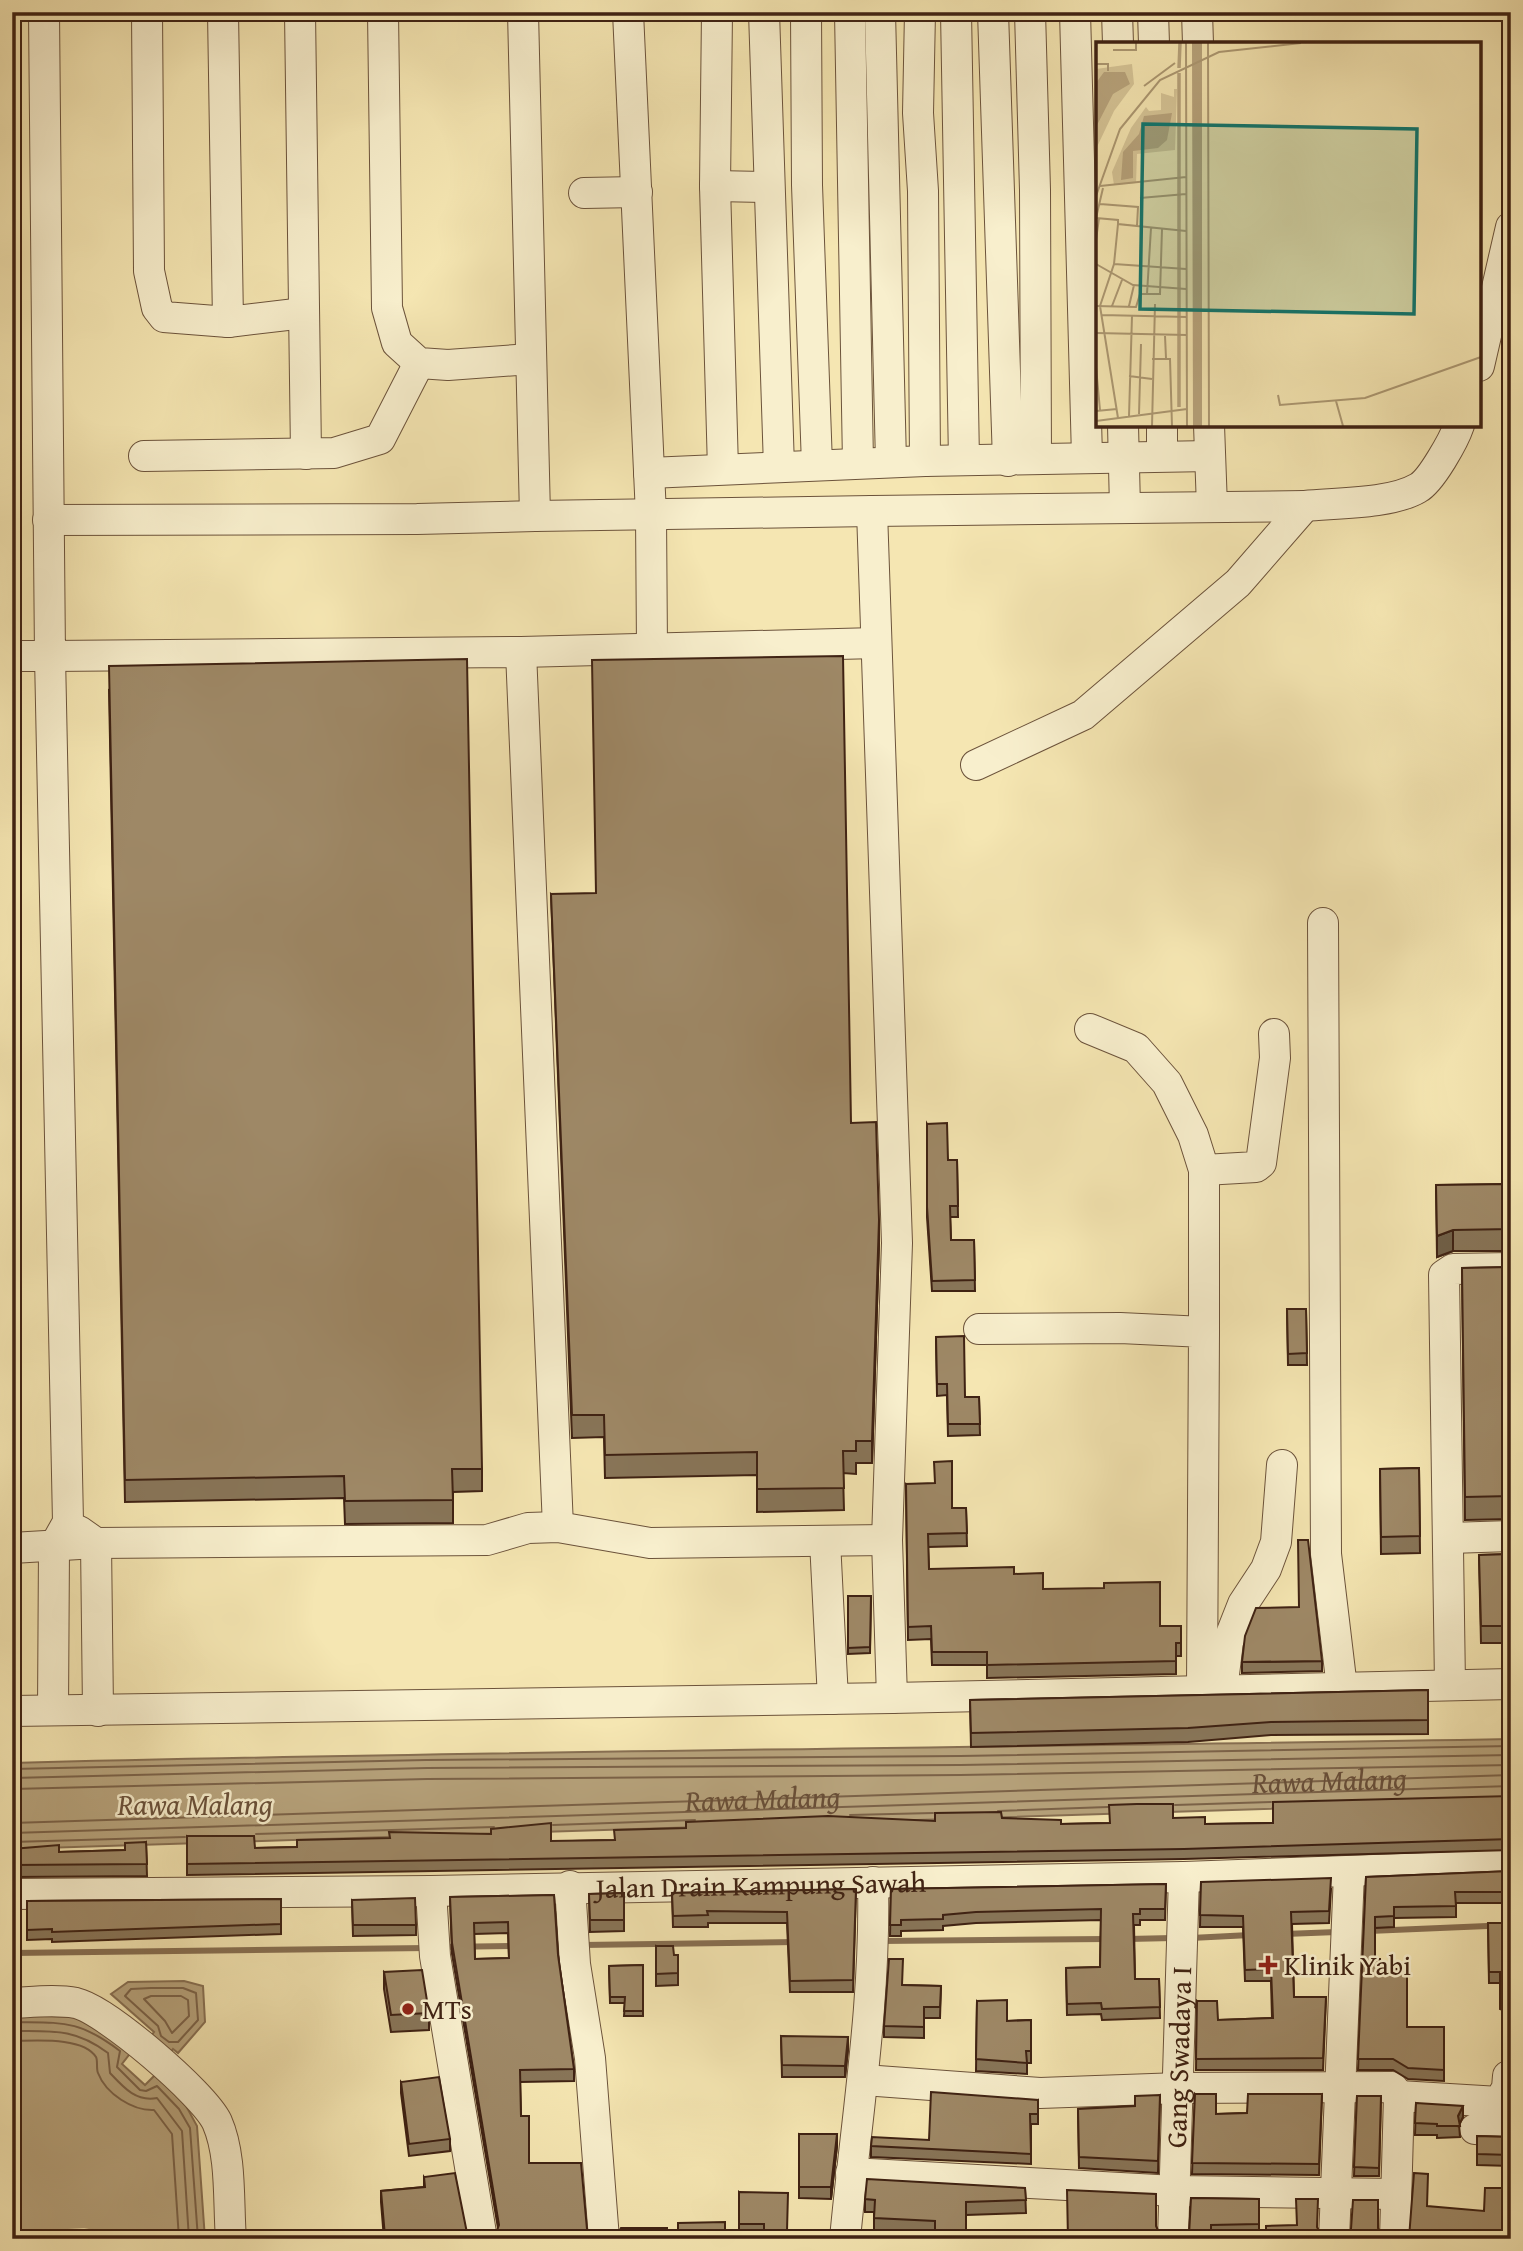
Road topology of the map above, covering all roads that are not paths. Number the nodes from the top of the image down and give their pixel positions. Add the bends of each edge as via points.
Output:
1 (44, 12) edge
2 (147, 12) edge
3 (223, 12) edge
4 (300, 12) edge
5 (383, 12) edge
6 (523, 12) edge
7 (628, 12) edge
8 (717, 12) edge
9 (764, 12) edge
10 (806, 12) edge
11 (850, 12) edge
12 (880, 12) edge
13 (920, 12) edge
14 (956, 12) edge
15 (993, 12) edge
16 (1030, 12) edge
17 (1075, 12) edge
18 (1117, 12) edge
19 (1153, 12) edge
20 (1197, 12) edge
21 (1118, 42) edge
22 (1154, 42) edge
23 (1198, 42) edge
24 (1087, 110) edge
25 (1031, 111) junction
26 (997, 112) junction
27 (918, 113) junction
28 (957, 113) junction
29 (850, 114) junction
30 (884, 114) junction
31 (806, 115) junction
32 (765, 116) junction
33 (715, 186) junction
34 (768, 187) junction
35 (637, 192) junction
36 (584, 193) dead end
37 (1511, 227) edge
38 (304, 313) junction
39 (228, 322) junction
40 (1481, 357) edge
41 (531, 359) junction
42 (419, 363) junction
43 (1123, 427) edge
44 (1162, 427) edge
45 (1209, 427) edge
46 (1458, 427) edge
47 (306, 454) junction
48 (144, 456) dead end
49 (1163, 456) junction
50 (1210, 456) junction
51 (1087, 457) junction
52 (1124, 457) junction
53 (1022, 459) junction
54 (964, 460) junction
55 (925, 461) junction
56 (891, 462) junction
57 (858, 463) junction
58 (817, 465) junction
59 (779, 467) junction
60 (723, 469) junction
61 (649, 473) junction
62 (1305, 506) junction
63 (1212, 507) junction
64 (1125, 508) junction
65 (872, 511) junction
66 (651, 515) junction
67 (535, 516) junction
68 (48, 520) junction
69 (876, 643) junction
70 (652, 649) junction
71 (521, 652) junction
72 (12, 656) edge
73 (50, 656) junction
74 (976, 765) dead end
75 (1323, 923) dead end
76 (1090, 1029) dead end
77 (1274, 1034) dead end
78 (1204, 1170) junction
79 (1511, 1268) edge
80 (979, 1329) dead end
81 (1204, 1332) junction
82 (1282, 1465) dead end
83 (558, 1527) junction
84 (61, 1534) junction
85 (1511, 1536) edge
86 (1450, 1538) junction
87 (887, 1540) junction
88 (825, 1541) junction
89 (96, 1544) junction
90 (12, 1548) edge
91 (1511, 1684) edge
92 (1450, 1685) junction
93 (1342, 1688) junction
94 (1212, 1690) junction
95 (892, 1698) junction
96 (833, 1699) junction
97 (52, 1710) junction
98 (12, 1711) edge
99 (98, 1711) junction
100 (1511, 1865) edge
101 (1349, 1873) junction
102 (1184, 1877) junction
103 (873, 1882) junction
104 (570, 1886) junction
105 (431, 1891) junction
106 (12, 1894) edge
107 (12, 2003) edge
108 (1508, 2076) dead end
109 (864, 2080) junction
110 (1340, 2087) junction
111 (1180, 2088) junction
112 (1395, 2091) junction
113 (1475, 2129) dead end
114 (1511, 2131) edge
115 (851, 2173) junction
116 (1175, 2191) junction
117 (1396, 2194) junction
118 (1335, 2195) junction
119 (231, 2239) edge
120 (482, 2239) edge
121 (604, 2239) edge
122 (845, 2239) edge
123 (1173, 2239) edge
124 (1334, 2239) edge
125 (1395, 2239) edge

1 - 68 street
2 - 39 street via 149,271 157,308 164,317
3 - 39 street
4 - 38 street
5 - 42 street via 387,308 397,343
6 - 41 street
7 - 35 street
8 - 33 street
9 - 32 street
10 - 31 street
11 - 29 street
12 - 30 street
13 - 27 street
14 - 28 street
15 - 26 street
16 - 25 street
17 - 24 street
18 - 21 street
19 - 22 street
20 - 23 street
24 - 25 street
24 - 51 street
25 - 26 street
25 - 53 street via 1035,190
26 - 28 street
26 - 53 street
27 - 28 street
27 - 30 street
27 - 55 street
28 - 54 street
29 - 30 street
29 - 31 street
29 - 57 street
30 - 56 street
31 - 32 street
31 - 58 street
32 - 34 street
33 - 34 street
33 - 60 street
34 - 59 street
35 - 36 street
35 - 61 street
37 - 40 street
38 - 39 street
38 - 47 street
41 - 42 street
41 - 67 street
42 - 47 street via 380,439 334,453
43 - 52 street
44 - 49 street
45 - 50 street
46 - 62 street via 1420,488 1391,497
47 - 48 street
49 - 50 street
49 - 52 street
50 - 63 street
51 - 52 street
51 - 53 street
52 - 64 street
53 - 54 street
54 - 55 street
55 - 56 street
56 - 57 street
57 - 58 street
58 - 59 street
59 - 60 street
60 - 61 street
61 - 66 street
62 - 63 street
62 - 74 street via 1238,583 1083,715
63 - 64 street
64 - 65 street
65 - 66 street
65 - 69 street
66 - 67 street
66 - 70 street
67 - 68 street
68 - 73 street
69 - 70 street
69 - 87 street via 897,1243
70 - 71 street
71 - 73 street
71 - 83 street
72 - 73 street
73 - 84 street
75 - 93 street via 1326,1554
76 - 78 street via 1136,1048 1167,1083 1193,1135
77 - 78 street via 1261,1163
78 - 81 street
79 - 86 street via 1453,1269 1444,1275
80 - 81 street
81 - 94 street
82 - 94 street via 1276,1542 1266,1569 1243,1604
83 - 88 street via 650,1543
83 - 89 street via 527,1528 487,1540
84 - 89 street
84 - 90 street
84 - 97 street
85 - 86 street
86 - 92 street
87 - 88 street
87 - 95 street
88 - 96 street
89 - 99 street
91 - 92 street
92 - 93 street
93 - 94 street
94 - 95 street
95 - 96 street
96 - 99 street
97 - 98 street
97 - 99 street
100 - 101 street, Jalan Drain Kampung Sawah
101 - 102 street, Jalan Drain Kampung Sawah
101 - 110 street
102 - 103 street, Jalan Drain Kampung Sawah
102 - 111 street, Gang Swadaya I
103 - 104 street, Jalan Drain Kampung Sawah
103 - 109 street
104 - 105 street, Jalan Drain Kampung Sawah
104 - 121 street
105 - 106 street, Jalan Drain Kampung Sawah
105 - 120 street via 435,1956
107 - 119 street via 77,2003 102,2014 198,2095 217,2122 224,2147
108 - 112 street via 1499,2102
109 - 111 street via 1040,2093
109 - 115 street
110 - 111 street
110 - 112 street
110 - 118 street
111 - 116 street, Gang Swadaya I
112 - 117 street
113 - 114 street
115 - 116 street
115 - 122 street
116 - 118 street
116 - 123 street, Gang Swadaya I
117 - 118 street
117 - 125 street
118 - 124 street

